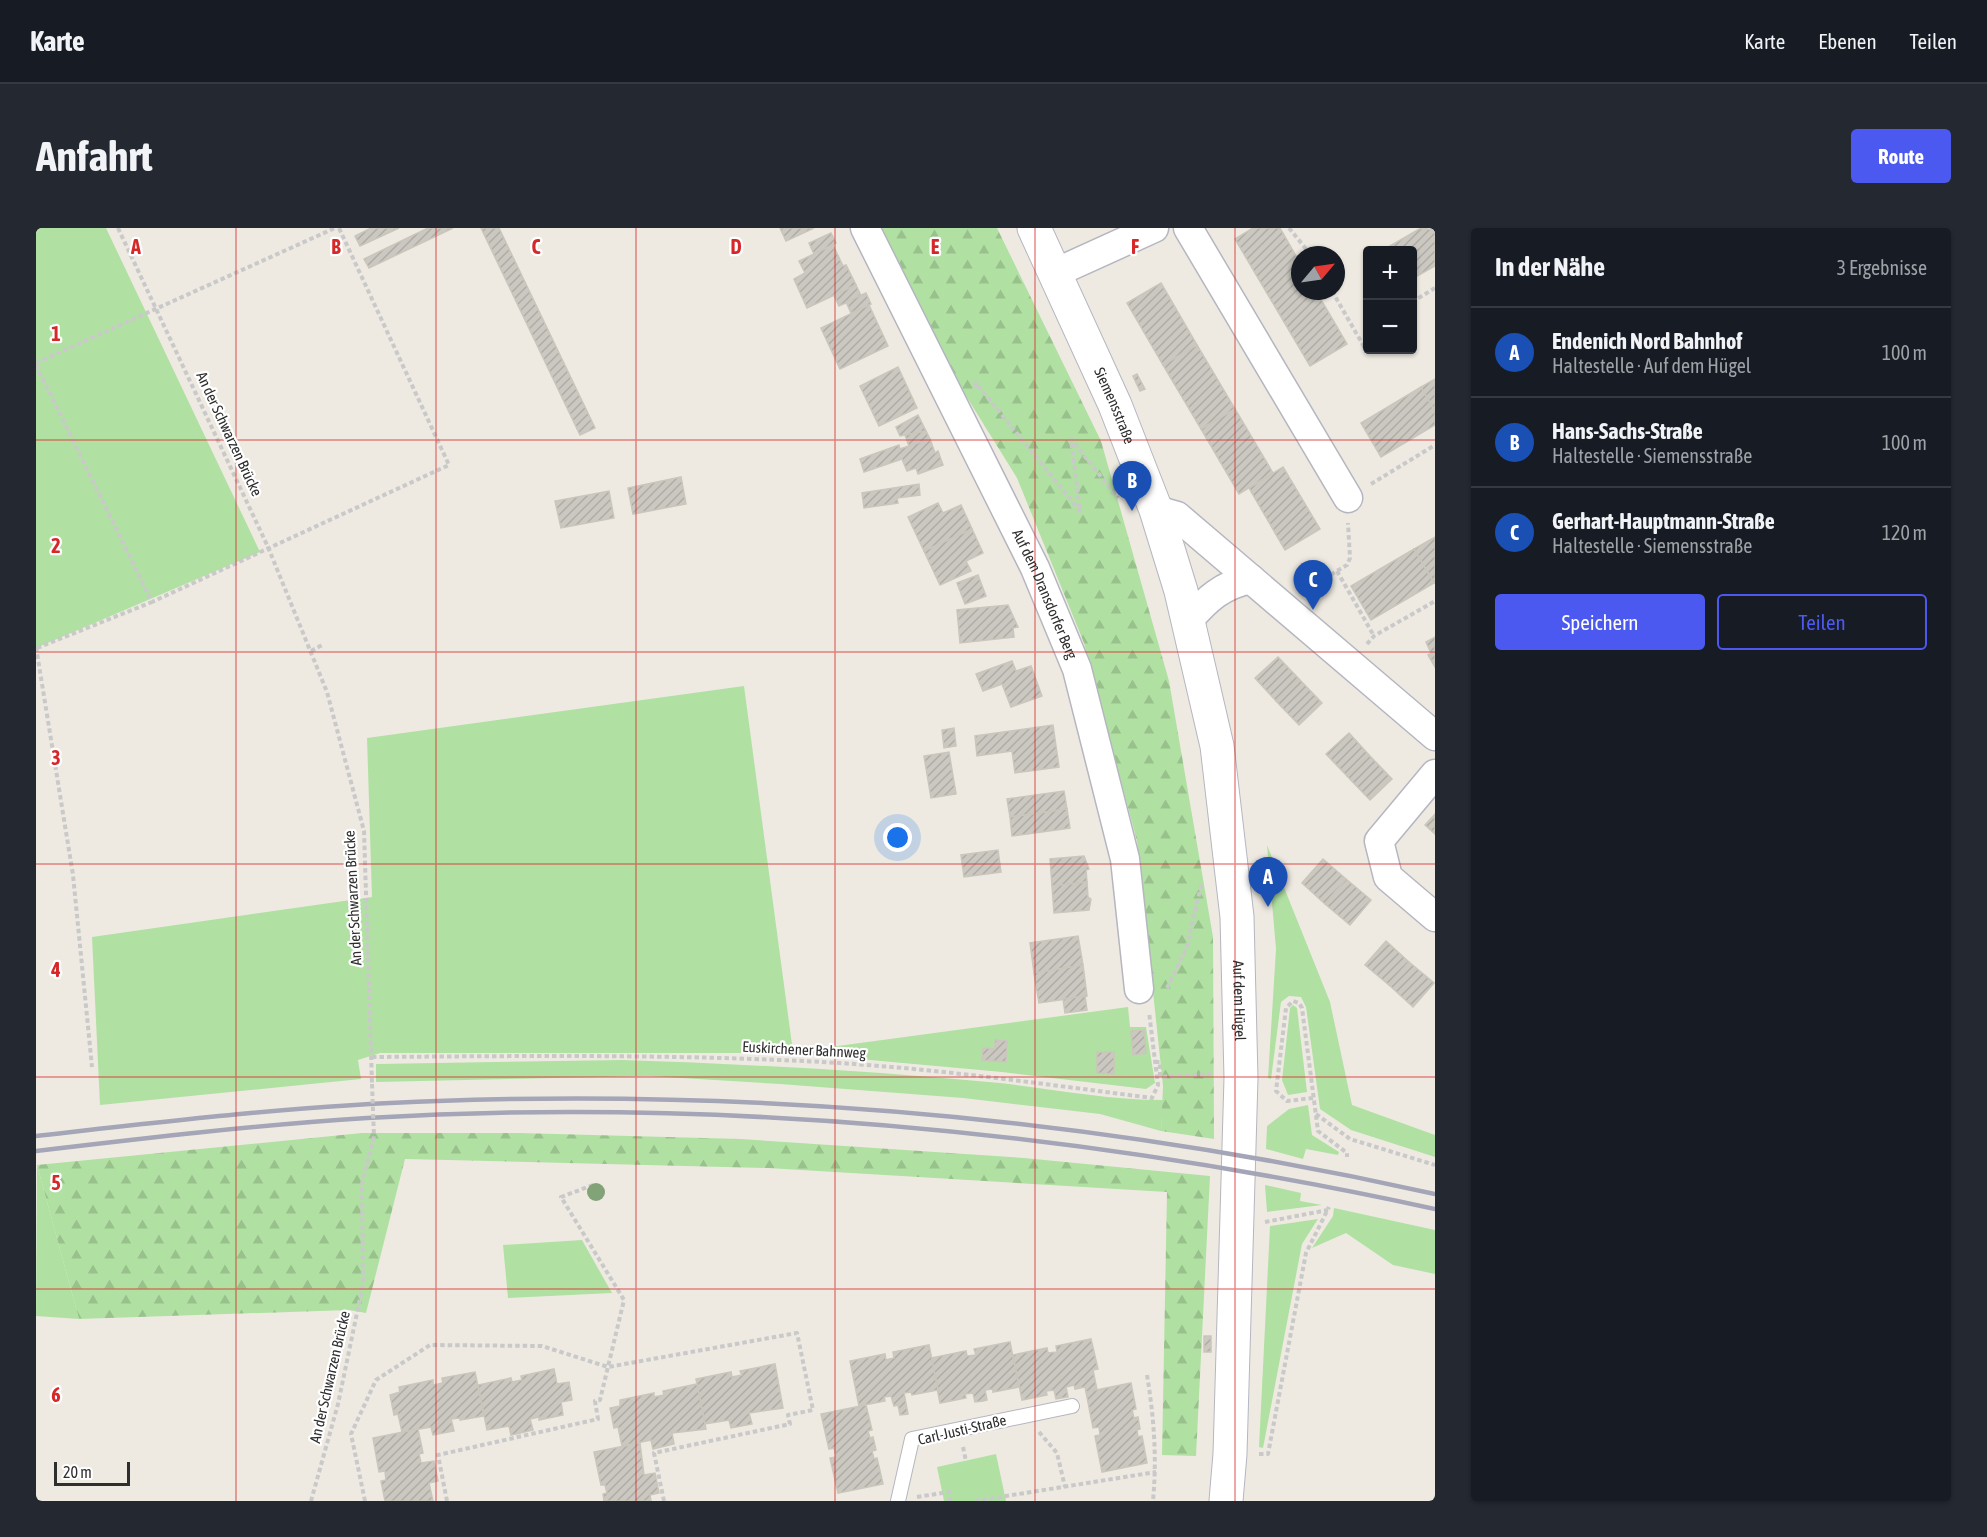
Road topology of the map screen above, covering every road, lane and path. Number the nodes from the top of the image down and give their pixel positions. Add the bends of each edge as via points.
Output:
1 (118, 228) edge
2 (337, 228) edge
3 (865, 228) edge
4 (1034, 228) edge
5 (1154, 228) edge
6 (1188, 228) edge
7 (1289, 228) edge
8 (1304, 246) edge
9 (1055, 273) junction
10 (1435, 288) edge
11 (1337, 300) edge
12 (1416, 300) edge
13 (158, 309) junction
14 (1363, 345) edge
15 (36, 364) edge
16 (977, 393) dead end
17 (1348, 498) dead end
18 (1122, 503) dead end
19 (1156, 510) junction
20 (268, 548) junction
21 (1337, 571) dead end
22 (1251, 579) junction
23 (1435, 601) edge
24 (152, 602) junction
25 (1188, 621) junction
26 (1374, 636) junction
27 (324, 644) dead end
28 (36, 648) edge
29 (311, 651) junction
30 (1349, 663) junction
31 (1435, 736) edge
32 (1435, 774) edge
33 (1204, 875) dead end
34 (1435, 917) edge
35 (1153, 996) junction
36 (372, 1058) junction
37 (1155, 1062) junction
38 (92, 1067) dead end
39 (1213, 1074) dead end
40 (1313, 1098) junction
41 (1315, 1114) junction
42 (1347, 1157) dead end
43 (1435, 1165) edge
44 (593, 1185) dead end
45 (1268, 1219) dead end
46 (608, 1367) junction
47 (1147, 1375) dead end
48 (1072, 1406) dead end
49 (1024, 1415) junction
50 (1252, 1454) dead end
51 (1156, 1472) junction
52 (1065, 1487) junction
53 (311, 1501) edge
54 (365, 1501) edge
55 (447, 1501) edge
56 (664, 1501) edge
57 (898, 1501) edge
58 (950, 1501) edge
59 (975, 1501) edge
60 (1153, 1501) edge
61 (1226, 1501) edge

1 - 13 path, An der Schwarzen Brücke
2 - 13 path
2 - 20 path via 449,465
3 - 35 street, Auf dem Dransdorfer Berg via 1035,568 1077,669 1125,859
4 - 9 street, Siemensstraße
5 - 9 street
6 - 17 street
7 - 8 path
9 - 19 street, Siemensstraße via 1116,405
10 - 12 path
11 - 14 path
13 - 15 path
13 - 20 path, An der Schwarzen Brücke
15 - 24 path
16 - 18 path via 976,383 1080,511 1071,439
19 - 22 street via 1177,516
19 - 25 street, Auf dem Hügel
20 - 24 path
20 - 29 path, An der Schwarzen Brücke
21 - 26 path
22 - 25 street via 1218,590
22 - 30 street
23 - 26 path
24 - 28 path
25 - 61 street, Auf dem Hügel via 1217,746 1237,917 1241,1078
26 - 30 path
27 - 29 path
28 - 38 path via 73,875
29 - 36 path, An der Schwarzen Brücke via 327,692 364,831
30 - 31 street
32 - 34 street via 1379,841 1388,877
33 - 35 path via 1186,949
35 - 37 path, Euskirchener Bahnweg via 1150,1020
36 - 37 path, Euskirchener Bahnweg via 628,1056 825,1062 1003,1078 1152,1098 1158,1086
36 - 53 path, An der Schwarzen Brücke, bridge via 374,1137 362,1184 363,1284 338,1404
37 - 39 path via 1160,1062 1160,1077
40 - 40 path via 1302,1008 1293,1001 1286,1008 1276,1091 1287,1101
40 - 41 path
41 - 42 path via 1318,1131 1347,1152
41 - 43 path via 1350,1139
44 - 46 path via 561,1197 624,1300
45 - 50 path via 1329,1208 1306,1253 1268,1454
46 - 54 path via 542,1346 430,1345 376,1380 351,1434
46 - 55 path via 600,1400 595,1401 598,1419 438,1455
46 - 56 path via 797,1333 813,1410 788,1415 790,1424 654,1453
47 - 51 path via 1154,1417
48 - 49 lane, Carl-Justi-Straße
49 - 52 path via 1057,1453
49 - 57 lane, Carl-Justi-Straße via 912,1438
51 - 52 path
51 - 60 path
52 - 59 path
57 - 58 path via 949,1492

